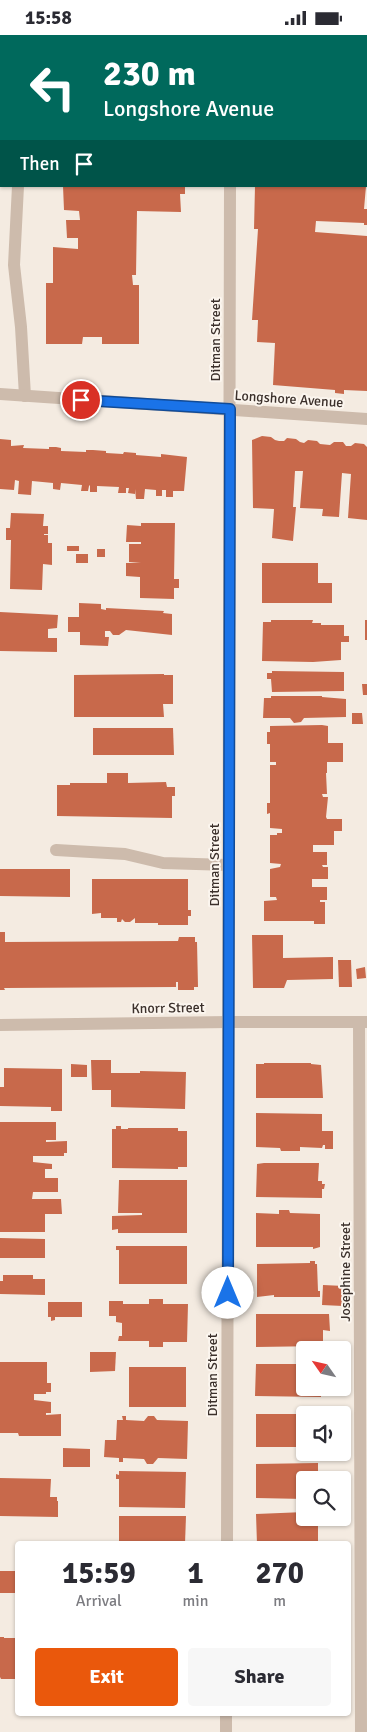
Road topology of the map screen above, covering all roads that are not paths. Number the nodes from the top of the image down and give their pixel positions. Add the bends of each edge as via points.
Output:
1 (18, 187) edge
2 (230, 187) edge
3 (0, 394) edge
4 (25, 396) junction
5 (230, 409) junction
6 (367, 419) edge
7 (56, 850) dead end
8 (229, 865) junction
9 (229, 1022) junction
10 (363, 1022) edge
11 (0, 1025) edge
12 (227, 1541) edge
13 (226, 1716) edge
14 (226, 1732) edge
15 (361, 1732) edge

1 - 4 street via 14,265 22,327
2 - 5 street, Ditman Street
3 - 4 street, Longshore Avenue
4 - 5 street, Longshore Avenue
5 - 6 street, Longshore Avenue
5 - 8 street, Ditman Street
7 - 8 street via 125,854 163,863
8 - 9 street, Ditman Street
9 - 10 street, Knorr Street
9 - 11 street, Knorr Street
9 - 12 street, Ditman Street
10 - 15 street, Josephine Street
13 - 14 street

